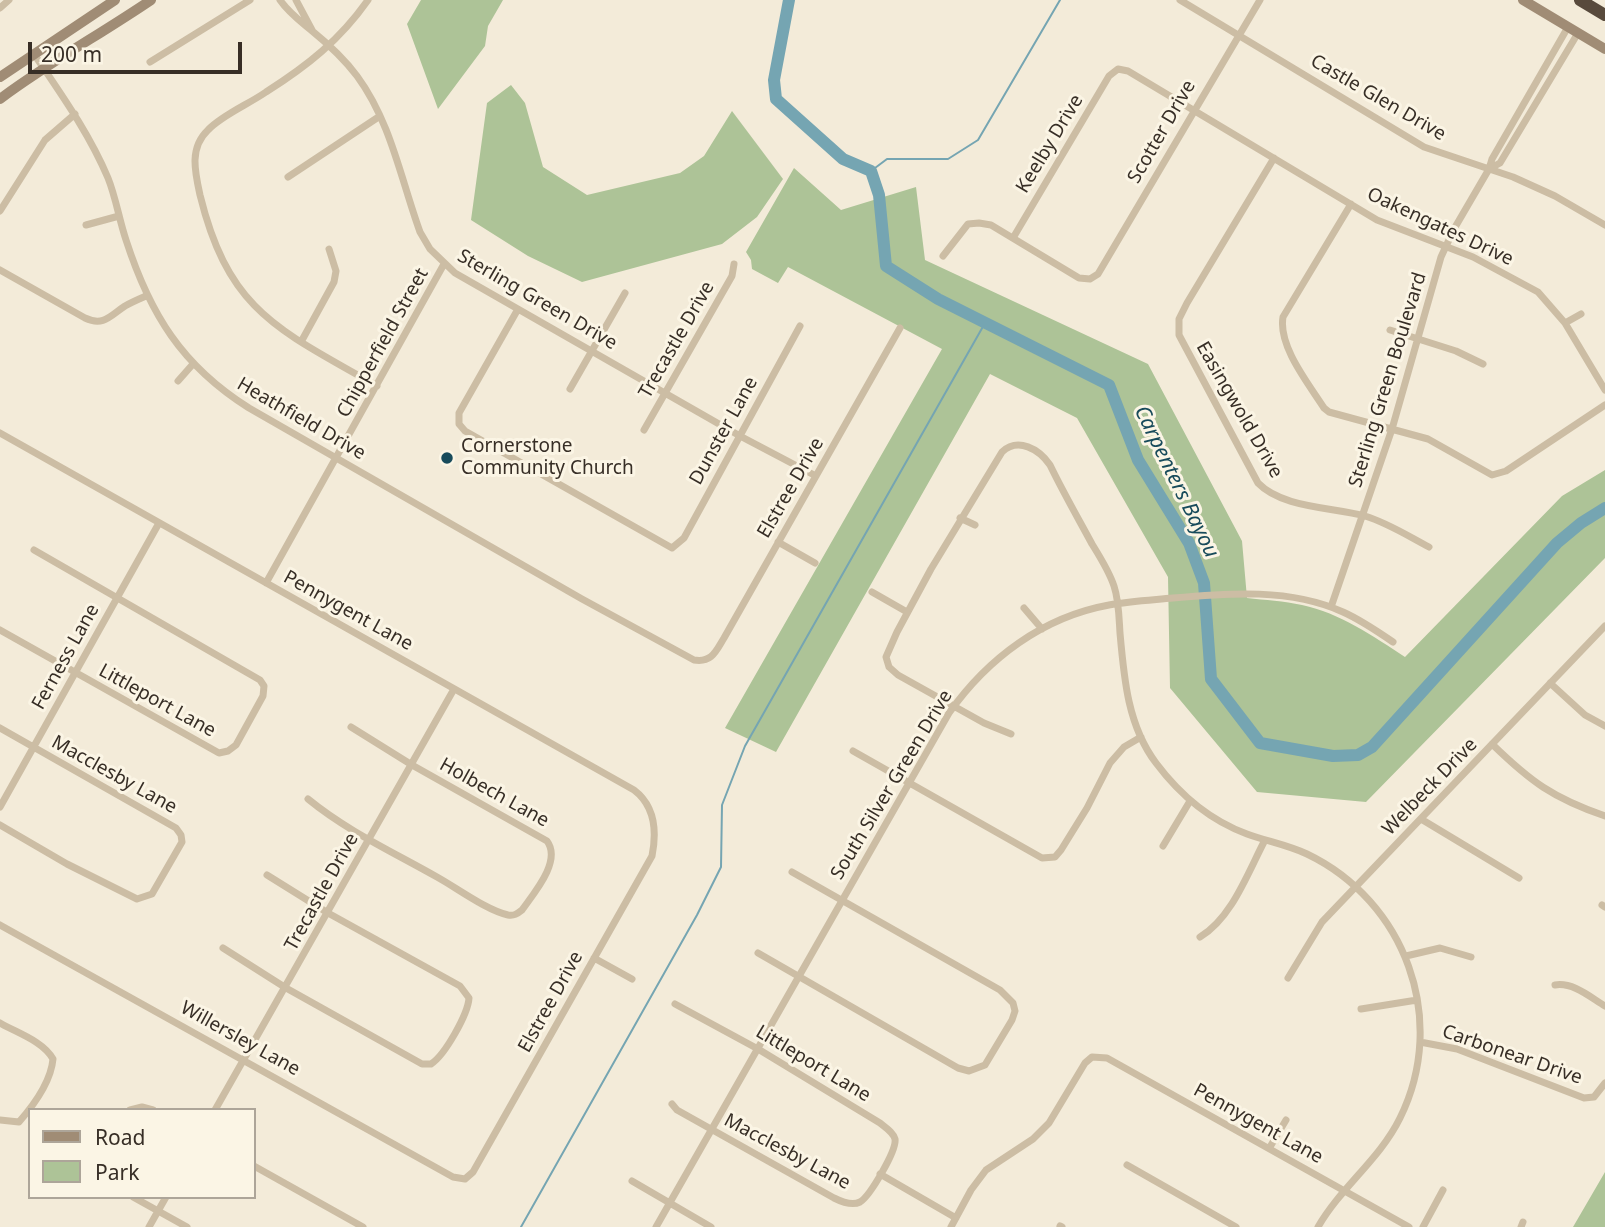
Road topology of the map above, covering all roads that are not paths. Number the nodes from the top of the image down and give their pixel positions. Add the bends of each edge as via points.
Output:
1 (9, 0) edge
2 (116, 0) edge
3 (151, 0) edge
4 (250, 0) edge
5 (280, 0) edge
6 (296, 0) edge
7 (368, 0) edge
8 (1180, 0) edge
9 (1260, 0) edge
10 (1523, 0) edge
11 (1580, 0) edge
12 (0, 8) edge
13 (1605, 15) edge
14 (1568, 27) junction
15 (312, 30) junction
16 (1578, 33) junction
17 (1239, 34) junction
18 (328, 46) junction
19 (1605, 49) edge
20 (34, 54) junction
21 (150, 62) dead end
22 (43, 67) junction
23 (1118, 69) joint
24 (0, 77) edge
25 (0, 99) edge
26 (1193, 111) junction
27 (75, 114) junction
28 (380, 116) junction
29 (1513, 123) junction
30 (1522, 127) junction
31 (1274, 158) junction
32 (1489, 169) junction
33 (288, 177) dead end
34 (1351, 204) junction
35 (0, 211) edge
36 (119, 216) junction
37 (86, 225) dead end
38 (1605, 225) edge
39 (1013, 238) junction
40 (1446, 247) junction
41 (328, 249) dead end
42 (943, 256) dead end
43 (444, 264) junction
44 (734, 264) dead end
45 (0, 270) edge
46 (625, 293) dead end
47 (146, 296) junction
48 (518, 309) junction
49 (1581, 314) dead end
50 (1565, 323) junction
51 (800, 326) dead end
52 (900, 328) dead end
53 (1390, 330) dead end
54 (1416, 338) junction
55 (301, 342) junction
56 (592, 351) junction
57 (193, 364) junction
58 (1483, 364) dead end
59 (178, 381) dead end
60 (377, 386) junction
61 (570, 389) dead end
62 (1605, 390) edge
63 (666, 392) junction
64 (1605, 405) edge
65 (1392, 429) junction
66 (644, 430) dead end
67 (0, 433) edge
68 (740, 436) junction
69 (337, 458) junction
70 (816, 476) junction
71 (1363, 516) junction
72 (960, 518) junction
73 (159, 523) junction
74 (975, 525) dead end
75 (778, 542) junction
76 (1429, 547) dead end
77 (34, 550) dead end
78 (815, 563) dead end
79 (267, 583) junction
80 (872, 592) dead end
81 (117, 599) junction
82 (1117, 603) junction
83 (1331, 607) junction
84 (1024, 608) dead end
85 (907, 612) junction
86 (1605, 626) edge
87 (0, 629) edge
88 (1042, 629) junction
89 (1393, 642) dead end
90 (706, 661) joint
91 (75, 673) junction
92 (1550, 683) junction
93 (454, 689) junction
94 (954, 706) junction
95 (1605, 726) edge
96 (351, 727) dead end
97 (0, 728) edge
98 (1012, 734) dead end
99 (1141, 737) junction
100 (1492, 744) junction
101 (33, 748) junction
102 (853, 751) dead end
103 (412, 765) junction
104 (908, 783) junction
105 (308, 799) dead end
106 (1190, 801) junction
107 (0, 807) edge
108 (1605, 816) edge
109 (1421, 819) junction
110 (0, 825) edge
111 (654, 836) joint
112 (369, 839) junction
113 (1265, 840) junction
114 (1163, 846) dead end
115 (792, 872) dead end
116 (268, 875) dead end
117 (1519, 878) dead end
118 (1356, 887) junction
119 (842, 900) junction
120 (328, 913) junction
121 (0, 925) edge
122 (1200, 937) dead end
123 (223, 948) dead end
124 (758, 953) dead end
125 (1406, 956) junction
126 (1471, 957) dead end
127 (594, 958) junction
128 (798, 977) junction
129 (1288, 978) dead end
130 (632, 979) dead end
131 (1555, 985) dead end
132 (286, 988) junction
133 (1417, 1000) junction
134 (675, 1004) dead end
135 (1605, 1006) edge
136 (1361, 1009) dead end
137 (0, 1023) edge
138 (1420, 1042) junction
139 (758, 1049) junction
140 (243, 1058) junction
141 (1605, 1083) edge
142 (672, 1104) dead end
143 (30, 1108) edge
144 (216, 1108) edge
145 (28, 1111) edge
146 (0, 1120) edge
147 (1286, 1120) dead end
148 (711, 1129) junction
149 (1269, 1147) junction
150 (1126, 1165) dead end
151 (256, 1167) edge
152 (880, 1174) junction
153 (465, 1179) joint
154 (632, 1181) dead end
155 (1443, 1189) dead end
156 (1343, 1191) junction
157 (137, 1199) edge
158 (165, 1199) edge
159 (669, 1204) junction
160 (158, 1211) junction
161 (956, 1218) junction
162 (149, 1227) edge
163 (187, 1227) edge
164 (363, 1227) edge
165 (656, 1227) edge
166 (711, 1227) edge
167 (951, 1227) edge
168 (1236, 1227) edge
169 (1318, 1227) edge
170 (1409, 1227) edge
171 (1423, 1227) edge

1 - 12 street
2 - 20 main road
3 - 22 main road
4 - 21 street
5 - 15 street, Sterling Green Drive
6 - 15 street, Sterling Green Drive
7 - 18 street
8 - 17 street, Castle Glen Drive
9 - 17 street, Scotter Drive
10 - 14 main road
11 - 13 highway
14 - 16 main road
14 - 29 street, Sterling Green Boulevard
15 - 18 street, Sterling Green Drive
16 - 19 main road
16 - 30 street, Sterling Green Boulevard
17 - 26 street, Scotter Drive
17 - 32 street, Castle Glen Drive via 1424,147
18 - 28 street, Sterling Green Drive via 357,76
18 - 55 street via 311,63 210,127 197,147 195,167 214,241 228,271 260,312
20 - 22 street, Heathfield Drive
20 - 24 main road
22 - 25 main road
22 - 27 street, Heathfield Drive
23 - 26 street, Oakengates Drive
23 - 39 street, Keelby Drive via 1109,76
26 - 31 street, Oakengates Drive
26 - 39 street, Scotter Drive via 1098,274 1079,278
27 - 35 street via 45,139
27 - 36 street, Heathfield Drive via 107,175
28 - 33 street
28 - 43 street, Sterling Green Drive via 420,232
29 - 30 street
29 - 32 street, Sterling Green Boulevard
30 - 32 street, Sterling Green Boulevard via 1500,163
31 - 34 street, Oakengates Drive
31 - 71 street, Easingwold Drive via 1187,303 1179,334 1266,492
32 - 38 street, Castle Glen Drive via 1555,196
32 - 40 street, Sterling Green Boulevard
34 - 40 street, Oakengates Drive via 1377,220
34 - 65 street via 1283,317 1281,329 1284,342 1324,408
36 - 37 street
36 - 47 street, Heathfield Drive
39 - 42 street via 991,226 968,224
40 - 50 street, Oakengates Drive via 1527,285
40 - 54 street, Sterling Green Boulevard
41 - 55 street via 336,271 334,282
43 - 48 street, Sterling Green Drive
43 - 60 street, Chipperfield Street
44 - 63 street, Trecastle Drive via 732,276
45 - 47 street via 98,322
46 - 56 street
47 - 57 street, Heathfield Drive
48 - 56 street, Sterling Green Drive
48 - 68 street, Dunster Lane via 459,414 465,431 672,548 684,538
49 - 50 street
50 - 62 street, Oakengates Drive
51 - 68 street, Dunster Lane
52 - 70 street, Elstree Drive
53 - 54 street
54 - 58 street
54 - 65 street, Sterling Green Boulevard
55 - 60 street
56 - 61 street
56 - 63 street, Sterling Green Drive
57 - 59 street
57 - 69 street, Heathfield Drive via 232,398
60 - 69 street, Chipperfield Street
63 - 66 street, Trecastle Drive
63 - 68 street, Sterling Green Drive
64 - 65 street via 1506,471 1492,474 1427,439
65 - 71 street, Sterling Green Boulevard
67 - 73 street, Pennygent Lane
68 - 70 street, Sterling Green Drive
69 - 79 street, Chipperfield Street
69 - 90 street, Heathfield Drive via 685,656
70 - 75 street, Elstree Drive
71 - 76 street, Easingwold Drive
71 - 83 street, Sterling Green Boulevard
72 - 74 street
72 - 82 street via 1007,447 1021,444 1044,457 1111,578
72 - 85 street
73 - 79 street, Pennygent Lane
73 - 81 street, Ferness Lane
75 - 78 street
75 - 90 street, Elstree Drive
77 - 81 street
79 - 93 street, Pennygent Lane
80 - 85 street
81 - 91 street, Ferness Lane
81 - 91 street, Littleport Lane via 260,680 263,696 236,745 219,753
82 - 83 street, South Silver Green Drive via 1237,593 1282,596
82 - 88 street, South Silver Green Drive via 1080,612
82 - 99 street via 1126,691
83 - 89 street, South Silver Green Drive
84 - 88 street
85 - 94 street via 886,658 893,671
86 - 92 street, Welbeck Drive
87 - 91 street, Littleport Lane
88 - 94 street, South Silver Green Drive via 997,658
91 - 101 street, Ferness Lane
92 - 95 street via 1577,709
92 - 100 street, Welbeck Drive
93 - 103 street, Trecastle Drive
93 - 111 street, Pennygent Lane via 634,790 653,814
94 - 98 street
94 - 104 street, South Silver Green Drive
96 - 103 street, Holbech Lane
97 - 101 street, Macclesby Lane
99 - 104 street via 1110,763 1055,857 1030,853
99 - 106 street via 1168,779
100 - 108 street via 1549,793
100 - 109 street, Welbeck Drive
101 - 107 street, Ferness Lane
101 - 110 street, Macclesby Lane via 176,828 182,842 152,894 129,897
102 - 104 street
103 - 112 street, Trecastle Drive
103 - 112 street, Holbech Lane via 537,834 553,848 547,870 528,902 517,915 510,915
104 - 119 street, South Silver Green Drive
105 - 112 street
106 - 113 street via 1230,827
106 - 114 street
109 - 117 street
109 - 118 street, Welbeck Drive
111 - 127 street, Elstree Drive via 652,856
112 - 120 street, Trecastle Drive
113 - 118 street via 1320,861
113 - 122 street via 1224,914 1213,930
115 - 119 street
116 - 120 street
118 - 125 street via 1383,918
118 - 129 street, Welbeck Drive via 1322,922
119 - 128 street, South Silver Green Drive
119 - 128 street via 1008,996 1013,1003 1012,1020 985,1065 969,1071
120 - 132 street, Trecastle Drive
120 - 132 street via 460,986 469,998 468,1008 435,1062 422,1064
121 - 140 street, Willersley Lane
123 - 132 street
124 - 128 street
125 - 126 street via 1440,948
125 - 133 street
127 - 130 street
127 - 153 street, Elstree Drive
128 - 139 street, South Silver Green Drive
131 - 135 street via 1564,983
132 - 140 street, Trecastle Drive
133 - 136 street
133 - 138 street
134 - 139 street, Littleport Lane
137 - 143 street via 49,1052 53,1059
138 - 141 street, Carbonear Drive via 1457,1049 1584,1098 1594,1097
138 - 156 street via 1413,1085 1399,1119 1372,1160
139 - 148 street, South Silver Green Drive
139 - 152 street, Littleport Lane via 890,1130 895,1147
140 - 144 street, Trecastle Drive
140 - 153 street, Willersley Lane via 453,1177
142 - 148 street, Macclesby Lane
145 - 146 street via 19,1122
147 - 149 street
148 - 152 street, Macclesby Lane via 850,1204 864,1199
148 - 159 street, South Silver Green Drive
149 - 156 street, Pennygent Lane
149 - 161 street, Pennygent Lane via 1107,1058 1092,1057 1049,1123 986,1170
150 - 168 street
151 - 164 street
152 - 161 street
154 - 159 street
155 - 171 street
156 - 169 street
156 - 170 street, Pennygent Lane
157 - 160 street
158 - 160 street
159 - 165 street, South Silver Green Drive
159 - 166 street
160 - 162 street
160 - 163 street
161 - 167 street

